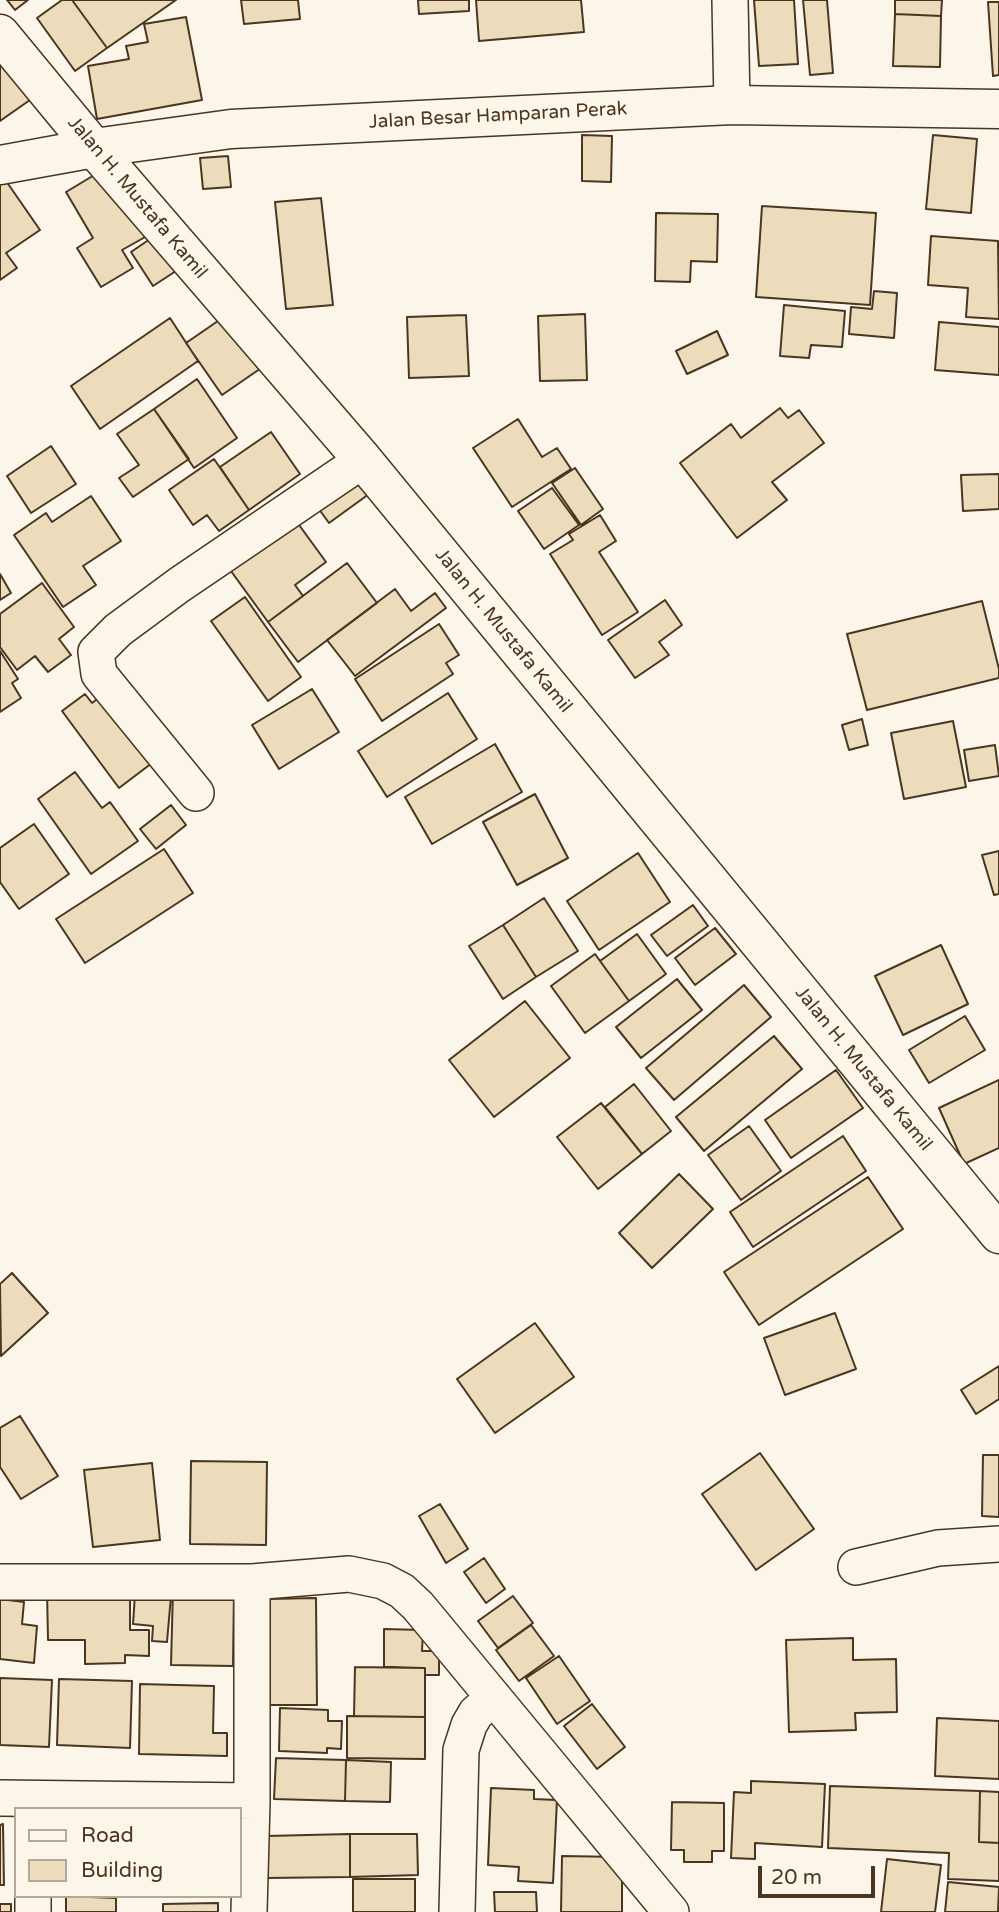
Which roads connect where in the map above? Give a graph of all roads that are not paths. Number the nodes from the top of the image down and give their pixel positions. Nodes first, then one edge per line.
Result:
1 (730, 0) edge
2 (0, 34) edge
3 (732, 105) junction
4 (999, 109) edge
5 (94, 148) junction
6 (0, 165) edge
7 (363, 460) junction
8 (196, 793) dead end
9 (999, 1234) edge
10 (999, 1544) edge
11 (856, 1567) dead end
12 (0, 1582) edge
13 (252, 1582) junction
14 (494, 1698) junction
15 (0, 1797) edge
16 (252, 1801) junction
17 (34, 1804) edge
18 (249, 1912) edge
19 (457, 1912) edge
20 (671, 1912) edge

1 - 3 street
2 - 5 street, Jalan H. Mustafa Kamil
3 - 4 street, Jalan Besar Hamparan Perak
3 - 5 street, Jalan Besar Hamparan Perak
5 - 6 street, Jalan Besar Hamparan Perak
5 - 7 street, Jalan H. Mustafa Kamil
7 - 8 street
7 - 9 street, Jalan H. Mustafa Kamil
10 - 11 street
12 - 13 street
13 - 14 street
13 - 16 street
14 - 19 street
14 - 20 street
15 - 17 street
16 - 17 street
16 - 18 street

